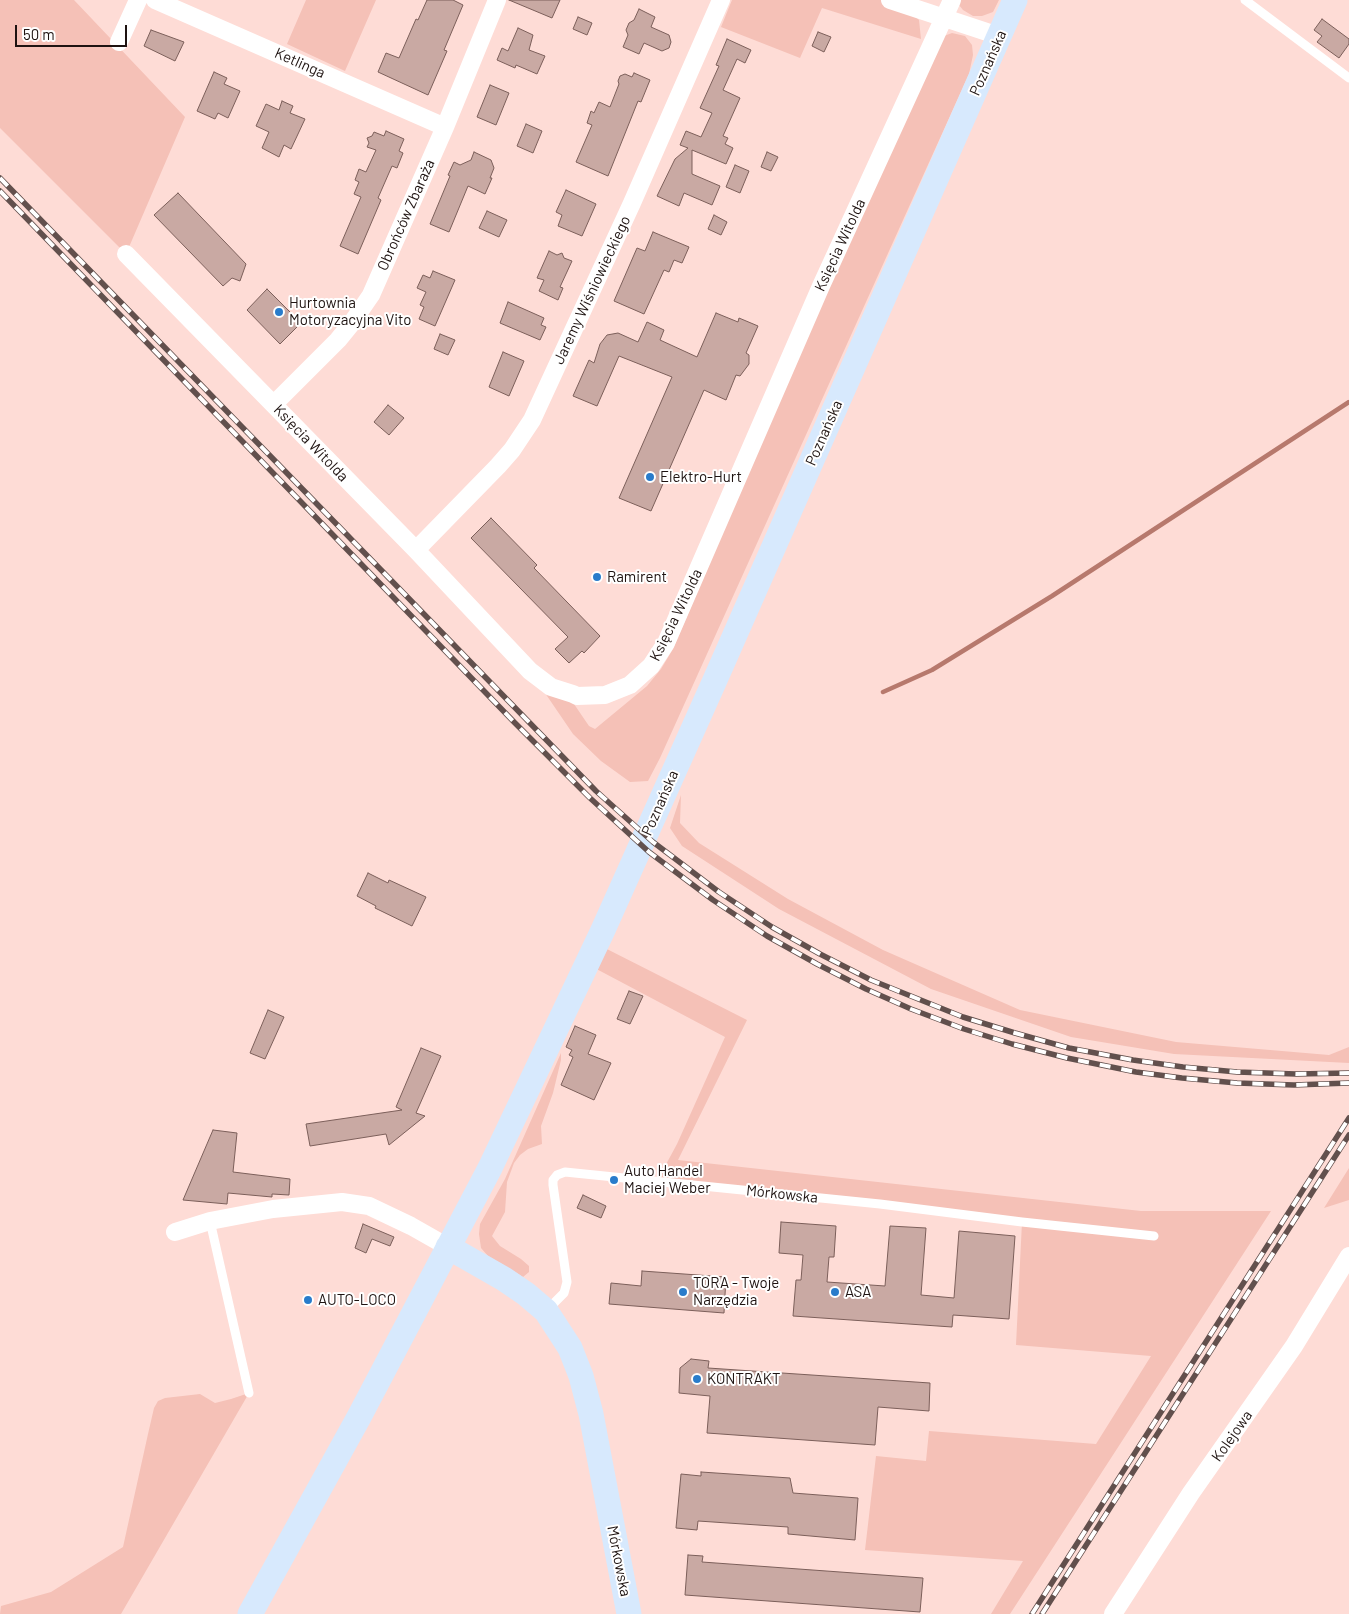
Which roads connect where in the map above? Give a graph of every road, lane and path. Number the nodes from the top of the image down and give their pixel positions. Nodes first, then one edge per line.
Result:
1 (138, 0) edge
2 (155, 0) edge
3 (497, 0) edge
4 (721, 0) edge
5 (890, 0) edge
6 (952, 0) edge
7 (1015, 0) edge
8 (1245, 0) edge
9 (944, 18) junction
10 (1000, 36) junction
11 (119, 42) dead end
12 (1349, 78) edge
13 (445, 126) junction
14 (126, 254) dead end
15 (274, 404) junction
16 (416, 550) junction
17 (210, 1221) junction
18 (175, 1232) dead end
19 (1154, 1236) dead end
20 (448, 1247) junction
21 (1349, 1256) edge
22 (546, 1311) junction
23 (249, 1392) dead end
24 (250, 1614) edge
25 (628, 1614) edge
26 (1113, 1614) edge

1 - 11 street
2 - 13 street, Ketlinga
3 - 13 street, Obrońców Zbaraża
4 - 16 street, Jaremy Wiśniowieckiego
5 - 9 street
6 - 9 street, Księcia Witolda
7 - 10 main road, Poznańska
8 - 12 lane
9 - 10 street
9 - 16 street, Księcia Witolda
10 - 20 main road, Poznańska
13 - 15 street, Obrońców Zbaraża
14 - 15 street, Księcia Witolda
15 - 16 street, Księcia Witolda
17 - 18 street
17 - 20 street
17 - 23 lane
19 - 22 lane, Mórkowska
20 - 22 main road, Mórkowska
20 - 24 main road, Poznańska
21 - 26 street, Kolejowa
22 - 25 main road, Mórkowska

